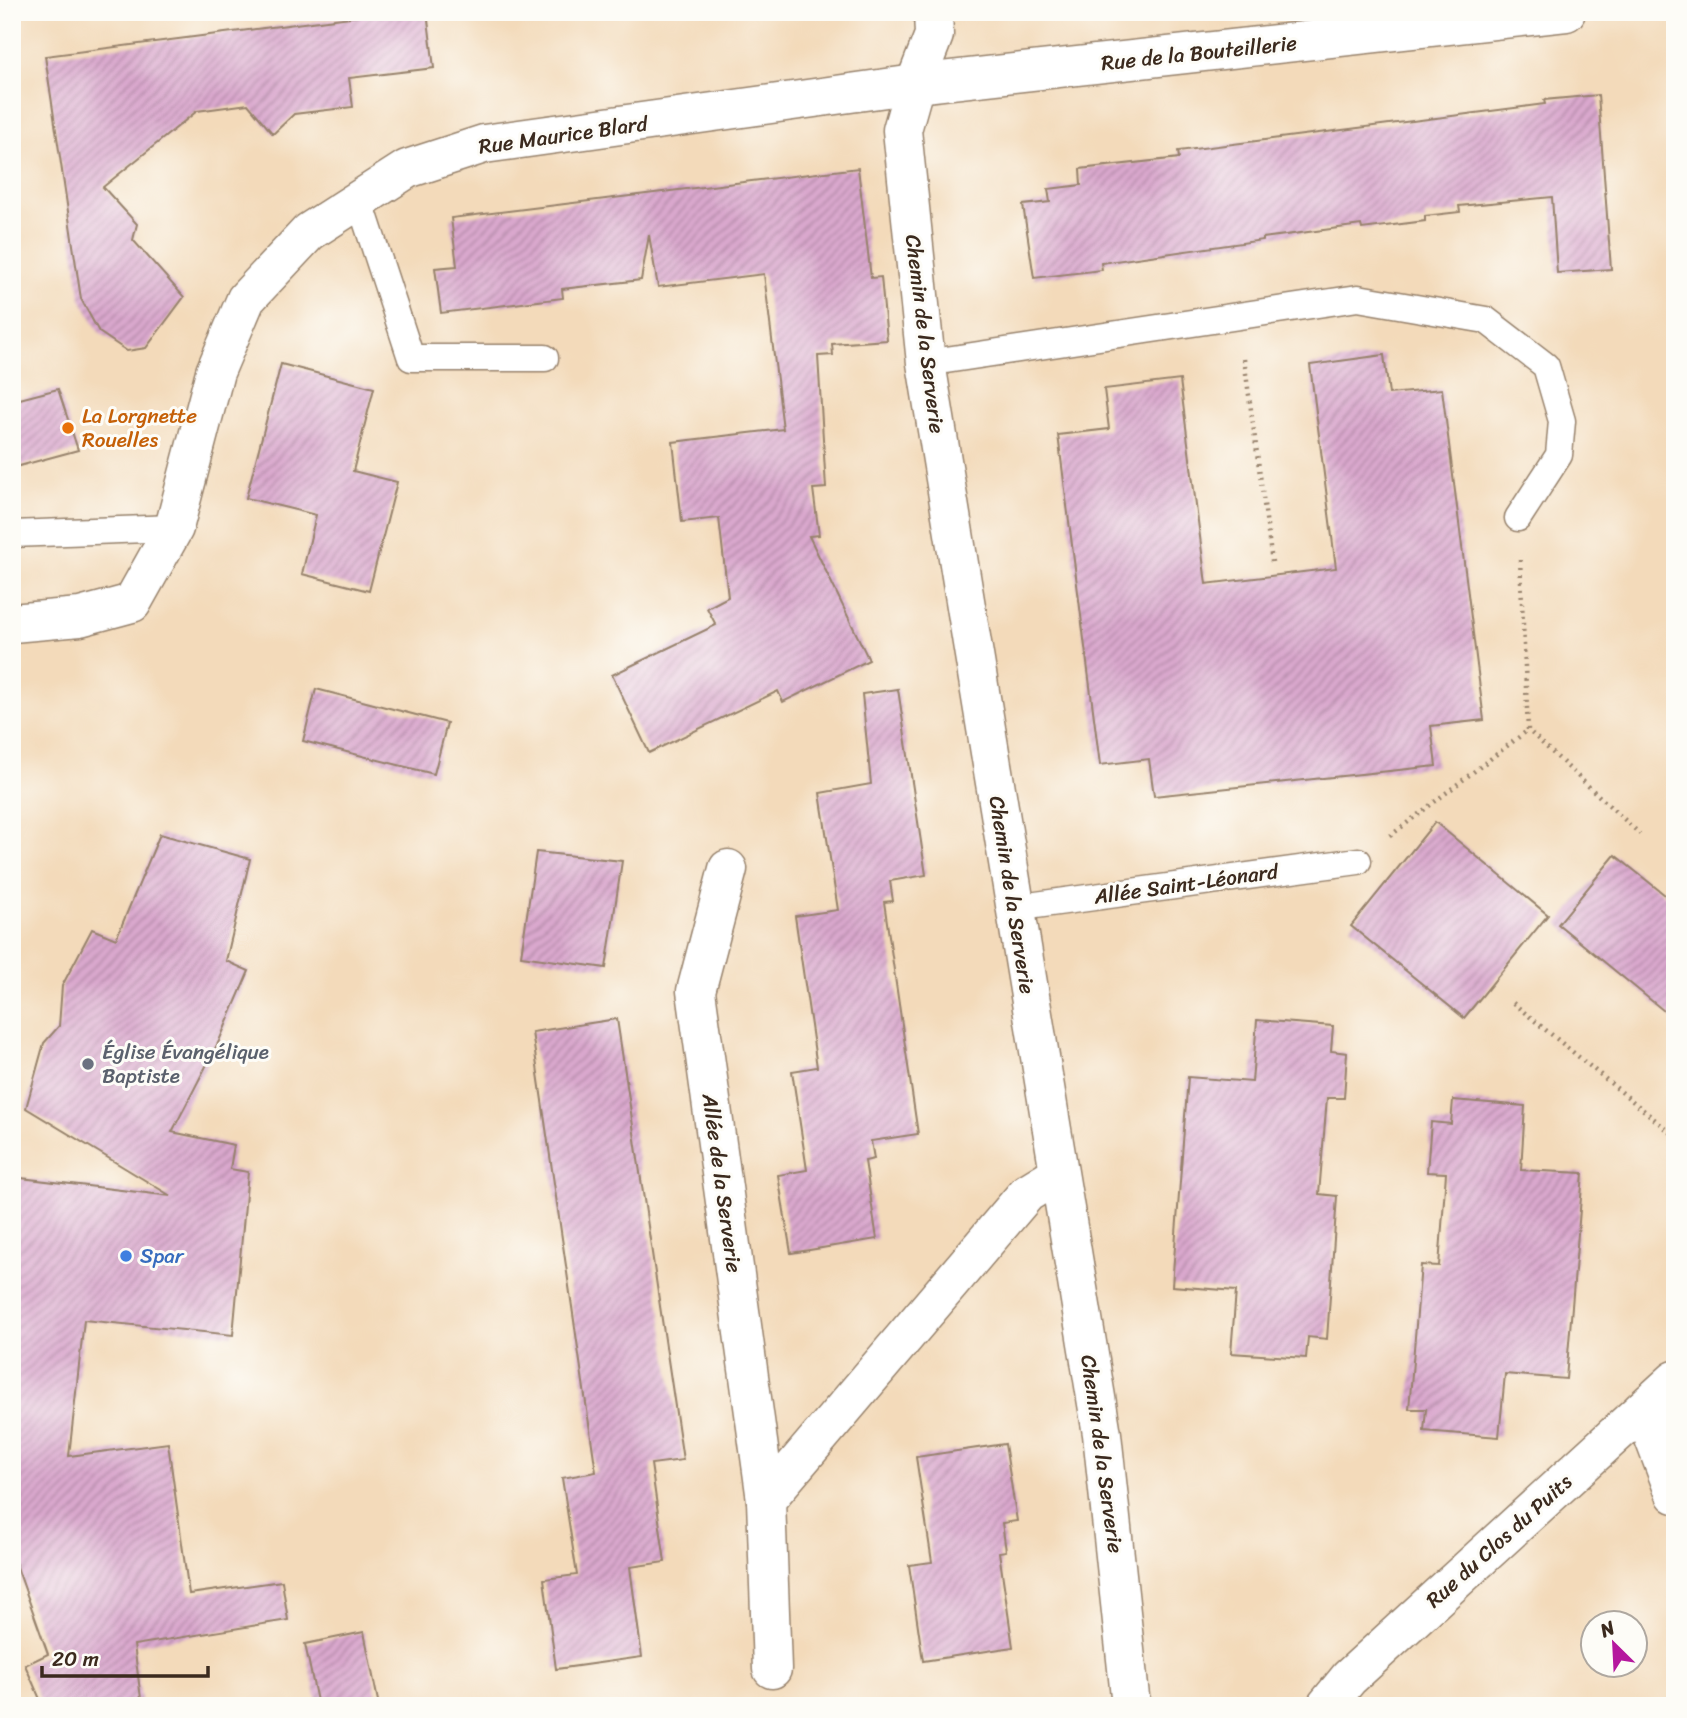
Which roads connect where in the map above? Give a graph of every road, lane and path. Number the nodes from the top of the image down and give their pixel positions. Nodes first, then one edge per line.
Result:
1 (933, 12) edge
2 (1566, 12) edge
3 (915, 85) junction
4 (359, 199) junction
5 (1238, 317) junction
6 (545, 358) dead end
7 (926, 363) junction
8 (1518, 517) joint
9 (174, 528) junction
10 (12, 534) edge
11 (1272, 562) dead end
12 (12, 623) edge
13 (1528, 730) junction
14 (1640, 834) dead end
15 (1358, 861) joint
16 (728, 869) dead end
17 (1014, 908) junction
18 (1513, 1003) dead end
19 (1675, 1136) edge
20 (1058, 1174) junction
21 (1675, 1380) edge
22 (1643, 1409) junction
23 (1675, 1494) edge
24 (766, 1500) junction
25 (772, 1669) dead end
26 (1131, 1706) edge
27 (1326, 1706) edge

1 - 3 street, Chemin de la Serverie
2 - 3 street, Rue de la Bouteillerie
3 - 4 street, Rue Maurice Blard
3 - 7 street, Chemin de la Serverie
4 - 6 lane
4 - 9 street, Rue Maurice Blard
5 - 7 lane
5 - 8 lane
5 - 11 path
7 - 17 street, Chemin de la Serverie
8 - 13 path
9 - 10 lane
9 - 12 street, Rue Maurice Blard
13 - 14 path
13 - 15 path
15 - 17 lane, Allée Saint-Léonard
16 - 24 street, Allée de la Serverie
17 - 20 street, Chemin de la Serverie
18 - 19 path
20 - 24 street
20 - 26 street, Chemin de la Serverie
21 - 22 street, Rue du Clos du Puits
22 - 23 street
22 - 27 street, Rue du Clos du Puits
24 - 25 street, Allée de la Serverie

